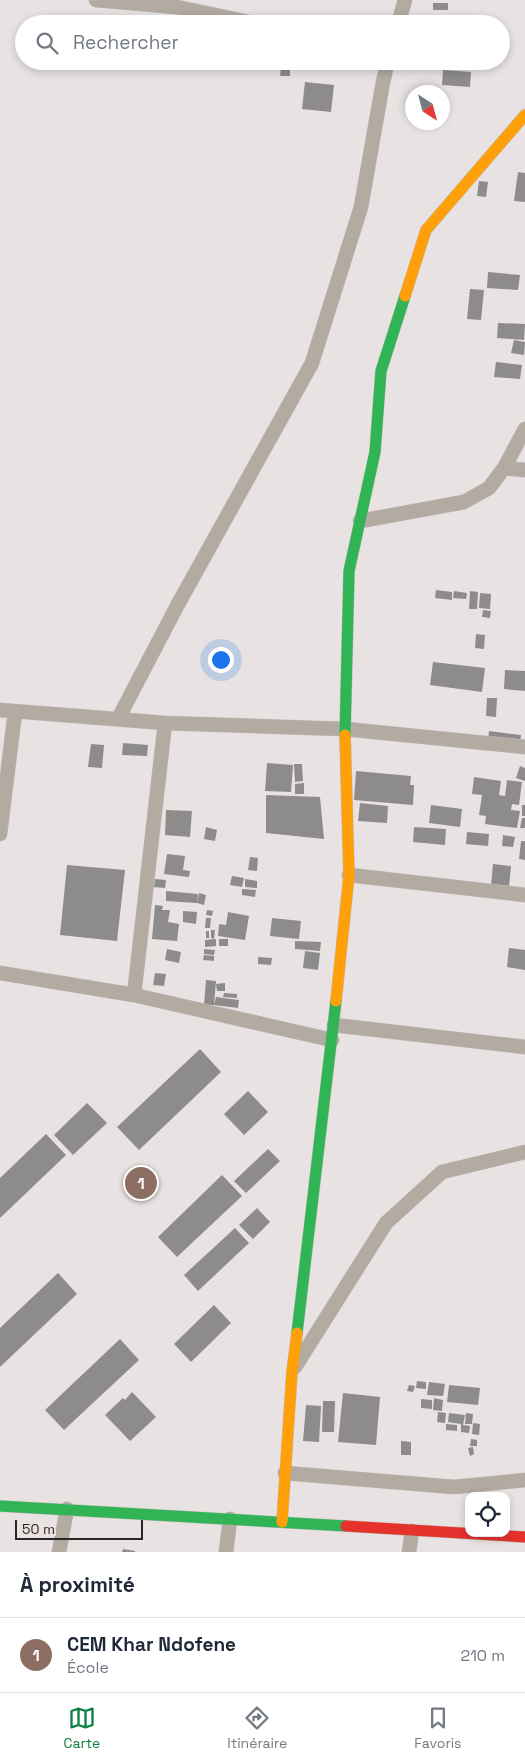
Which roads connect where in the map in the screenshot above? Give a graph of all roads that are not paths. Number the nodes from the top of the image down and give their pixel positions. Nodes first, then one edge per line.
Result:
1 (96, 0) edge
2 (405, 0) edge
3 (212, 15) edge
4 (401, 15) edge
5 (386, 70) edge
6 (525, 115) edge
7 (525, 429) edge
8 (504, 468) junction
9 (525, 470) edge
10 (360, 521) junction
11 (0, 710) edge
12 (15, 712) junction
13 (118, 719) junction
14 (165, 723) junction
15 (345, 729) junction
16 (525, 747) edge
17 (0, 834) edge
18 (349, 875) junction
19 (525, 895) edge
20 (0, 974) edge
21 (134, 995) junction
22 (334, 1025) junction
23 (332, 1040) junction
24 (525, 1047) edge
25 (525, 1152) edge
26 (292, 1372) junction
27 (285, 1473) junction
28 (525, 1480) edge
29 (0, 1506) edge
30 (67, 1510) junction
31 (230, 1519) junction
32 (282, 1522) junction
33 (412, 1531) junction
34 (525, 1537) edge
35 (59, 1552) edge
36 (226, 1552) edge
37 (409, 1552) edge

1 - 3 street
2 - 4 street
5 - 13 street
6 - 10 street
7 - 8 street
8 - 9 street
8 - 10 street
10 - 15 street
11 - 12 street
12 - 13 street
12 - 17 street
13 - 14 street
14 - 15 street
14 - 21 street
15 - 16 street
15 - 18 street
18 - 19 street
18 - 22 street
20 - 21 street
21 - 23 street
22 - 23 street
22 - 24 street
23 - 26 street
25 - 26 street
26 - 27 street
27 - 28 street
27 - 32 street
29 - 30 street
30 - 31 street
30 - 35 street
31 - 32 street
31 - 36 street
32 - 33 street
33 - 34 street
33 - 37 street

